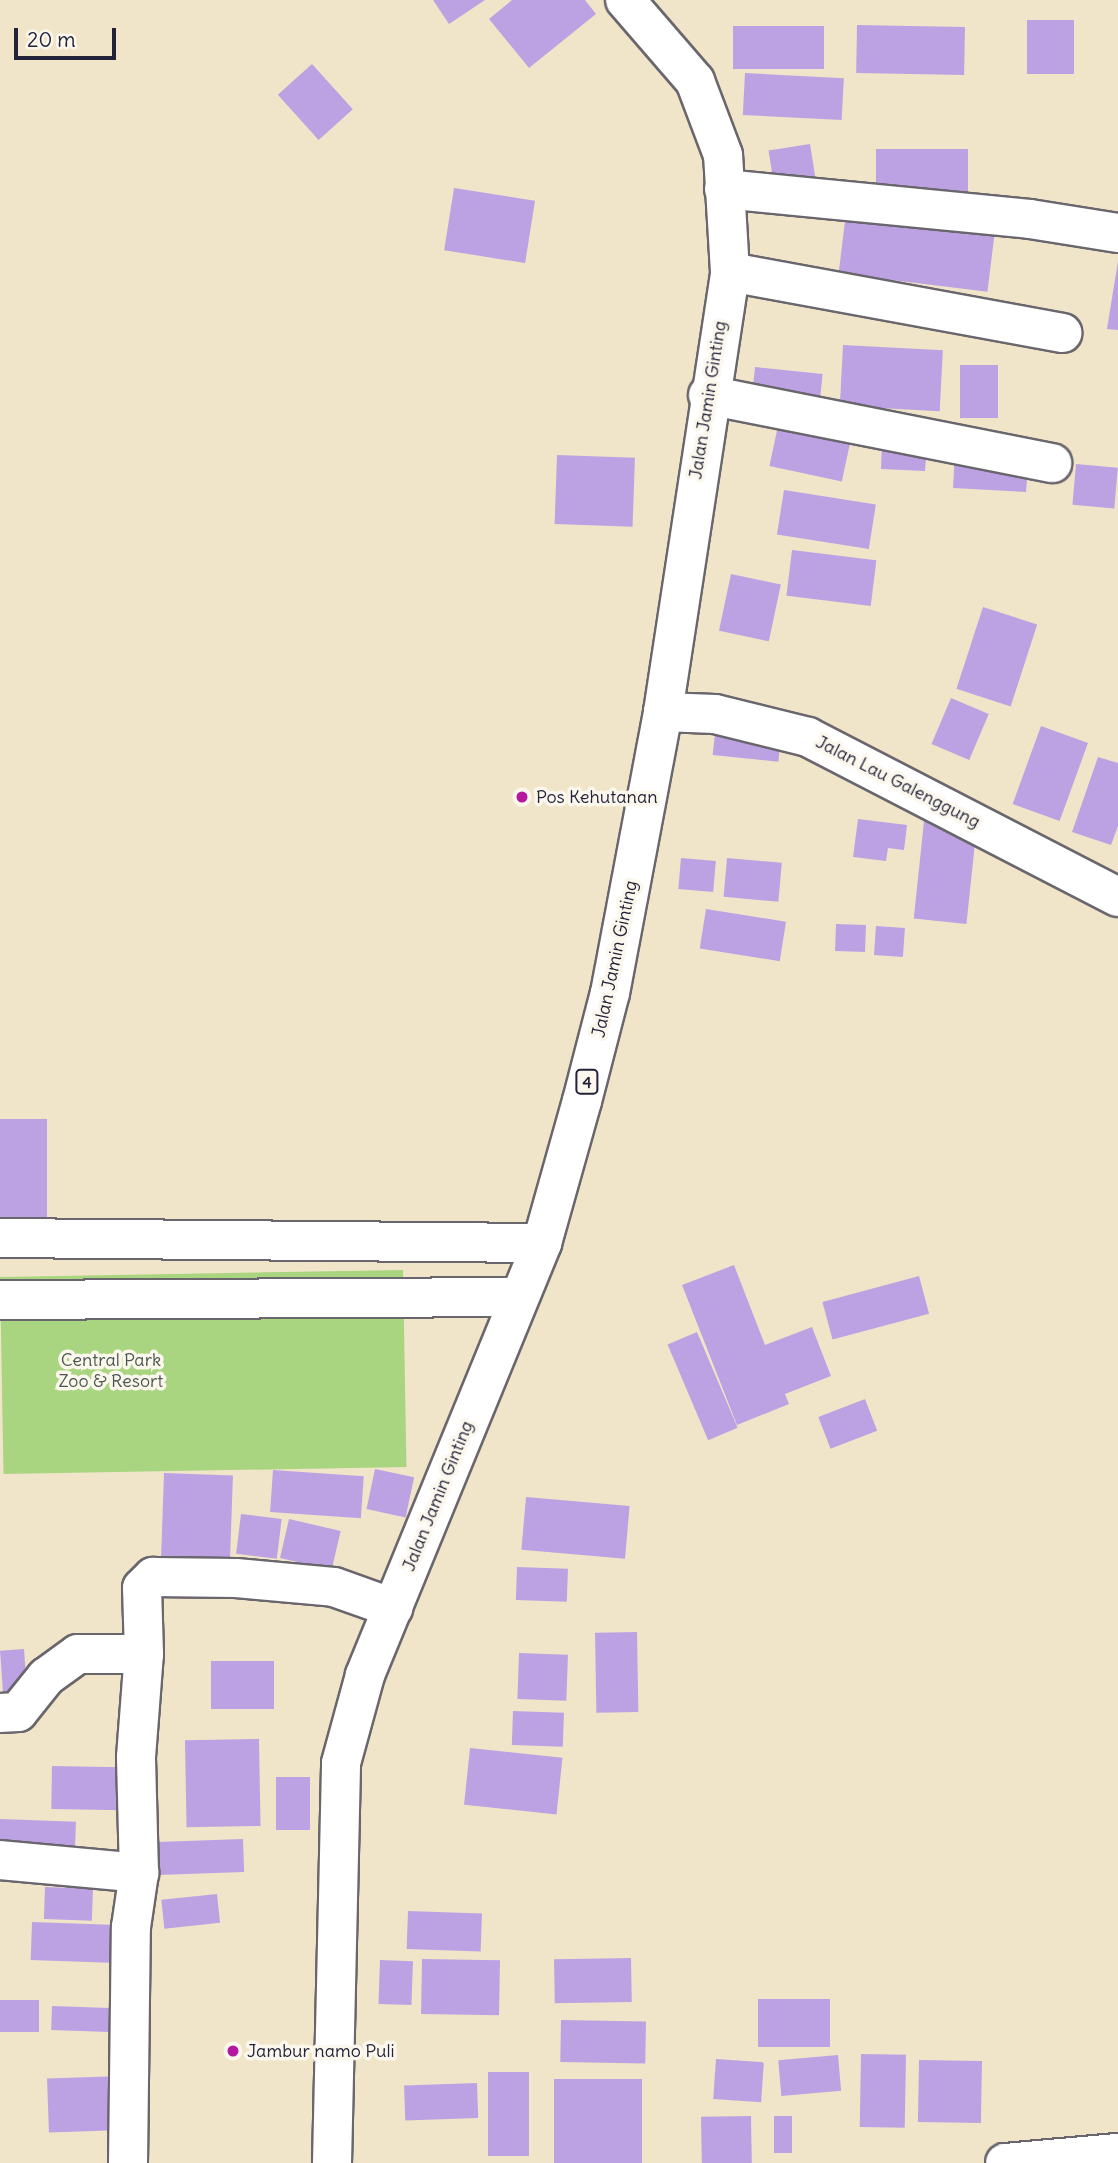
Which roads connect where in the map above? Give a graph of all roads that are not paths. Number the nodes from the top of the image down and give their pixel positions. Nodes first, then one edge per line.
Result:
1 (625, 0) edge
2 (724, 189) junction
3 (1118, 233) edge
4 (730, 272) junction
5 (1062, 334) dead end
6 (708, 395) junction
7 (1052, 463) dead end
8 (663, 712) junction
9 (1118, 897) edge
10 (0, 1238) edge
11 (542, 1243) junction
12 (519, 1297) junction
13 (0, 1300) edge
14 (393, 1608) junction
15 (144, 1654) junction
16 (0, 1713) edge
17 (0, 1860) edge
18 (139, 1873) junction
19 (1118, 2153) edge
20 (128, 2163) edge
21 (332, 2163) edge
22 (1005, 2163) edge

1 - 2 main road, Jalan Jamin Ginting / 4
2 - 3 main road
2 - 4 main road, Jalan Jamin Ginting / 4
4 - 5 main road
4 - 6 main road, Jalan Jamin Ginting / 4
6 - 7 main road
6 - 8 main road, Jalan Jamin Ginting / 4
8 - 9 main road, Jalan Lau Galenggung
8 - 11 main road, Jalan Jamin Ginting / 4
10 - 11 main road
11 - 12 main road, Jalan Jamin Ginting / 4
12 - 13 main road
12 - 14 main road, Jalan Jamin Ginting / 4
14 - 15 main road
14 - 21 main road, Jalan Jamin Ginting / 4
15 - 16 main road
15 - 18 main road
17 - 18 main road
18 - 20 main road
19 - 22 main road

